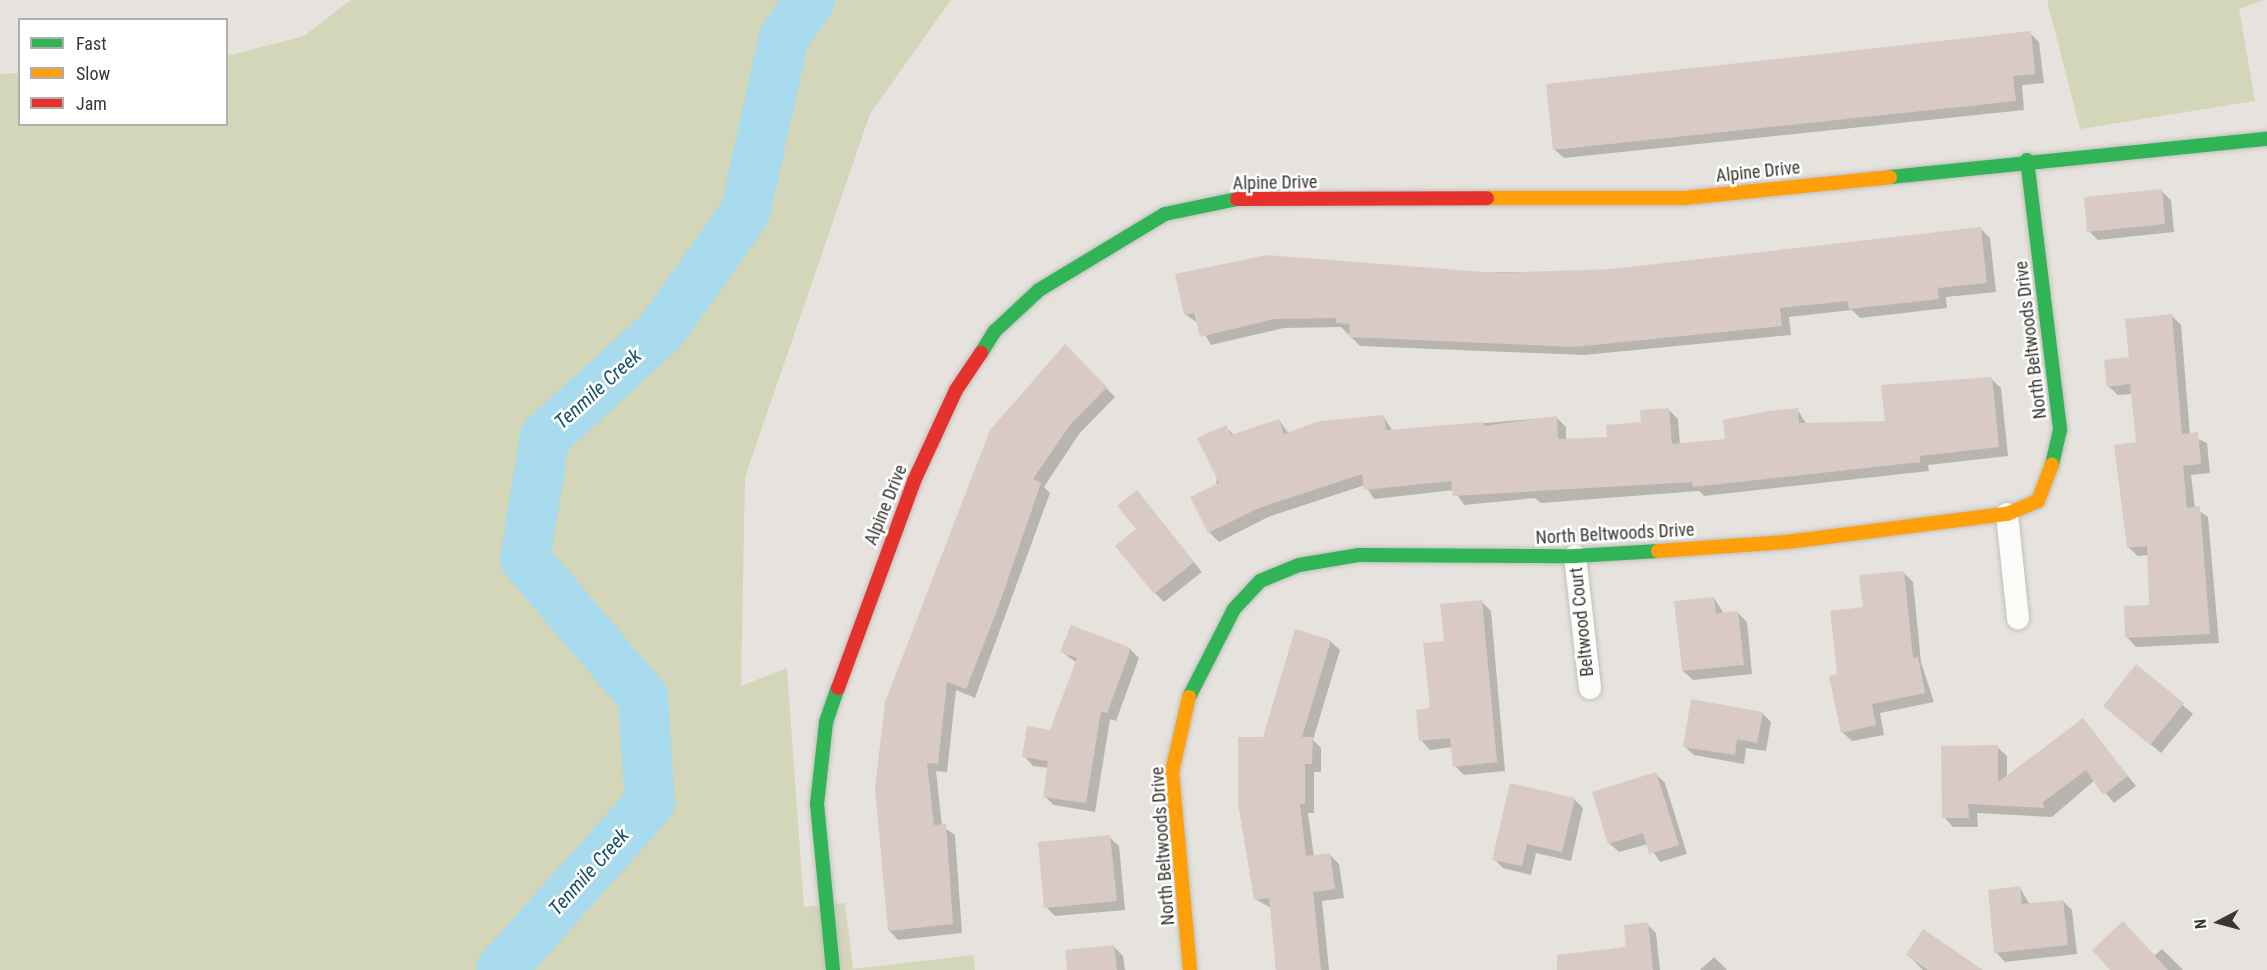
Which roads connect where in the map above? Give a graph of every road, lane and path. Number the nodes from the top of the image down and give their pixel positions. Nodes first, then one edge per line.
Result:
1 (2267, 139) edge
2 (2027, 160) junction
3 (2007, 514) junction
4 (1575, 556) junction
5 (2018, 618) dead end
6 (1590, 688) dead end
7 (833, 970) edge
8 (1190, 970) edge

1 - 2 street, Alpine Drive
2 - 3 street, North Beltwoods Drive
2 - 7 street, Alpine Drive
3 - 4 street, North Beltwoods Drive
3 - 5 street
4 - 6 street, Beltwood Court
4 - 8 street, North Beltwoods Drive

